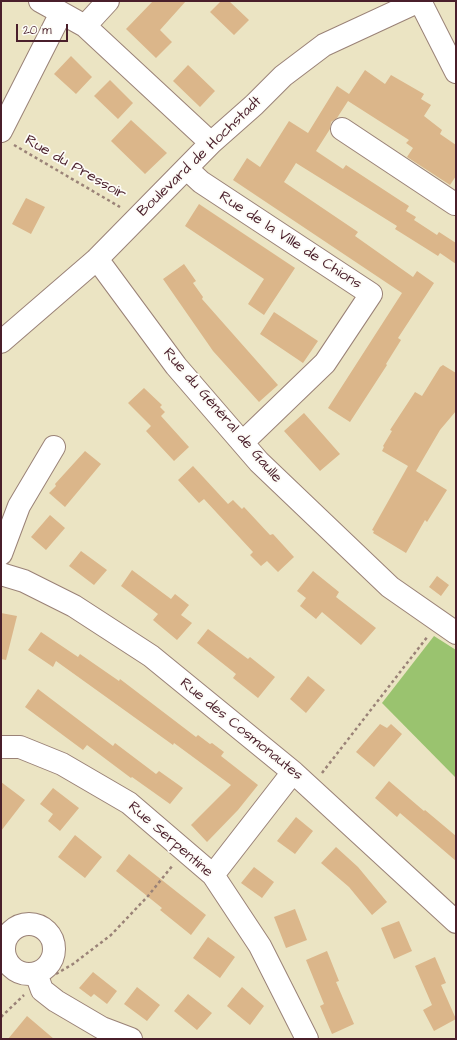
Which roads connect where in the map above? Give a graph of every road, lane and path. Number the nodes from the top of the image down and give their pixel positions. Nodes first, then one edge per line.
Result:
1 (40, 1) edge
2 (108, 1) edge
3 (419, 1) edge
4 (61, 13) junction
5 (85, 26) junction
6 (456, 72) edge
7 (342, 129) dead end
8 (4, 137) edge
9 (211, 143) junction
10 (187, 169) junction
11 (456, 203) edge
12 (139, 218) junction
13 (97, 259) junction
14 (1, 342) edge
15 (243, 442) junction
16 (54, 447) dead end
17 (1, 554) edge
18 (1, 574) edge
19 (448, 627) edge
20 (1, 747) edge
21 (293, 772) junction
22 (311, 787) junction
23 (186, 852) junction
24 (213, 875) junction
25 (456, 922) edge
26 (3, 953) edge
27 (37, 978) junction
28 (1, 1017) edge
29 (301, 1038) edge
30 (131, 1039) edge

1 - 4 street
2 - 5 street
3 - 6 street
3 - 9 street, Boulevard de Hochstadt
4 - 5 street
4 - 8 street
5 - 9 street
7 - 11 street
8 - 12 path, Rue du Pressoir
9 - 10 street, Boulevard de Hochstadt
10 - 12 street, Boulevard de Hochstadt
10 - 15 street, Rue de la Ville de Chions
12 - 13 street, Boulevard de Hochstadt
13 - 14 street, Boulevard de Hochstadt
13 - 15 street, Rue du Général de Gaulle
15 - 19 street, Rue du Général de Gaulle
16 - 17 street
18 - 21 street, Rue des Cosmonautes
19 - 22 path
20 - 23 street, Rue Serpentine
21 - 22 street, Rue des Cosmonautes
21 - 24 street
22 - 25 street, Rue des Cosmonautes
23 - 24 street, Rue Serpentine
23 - 27 path
24 - 29 street, Rue Serpentine
26 - 27 street
26 - 27 street
27 - 28 path
27 - 30 street

